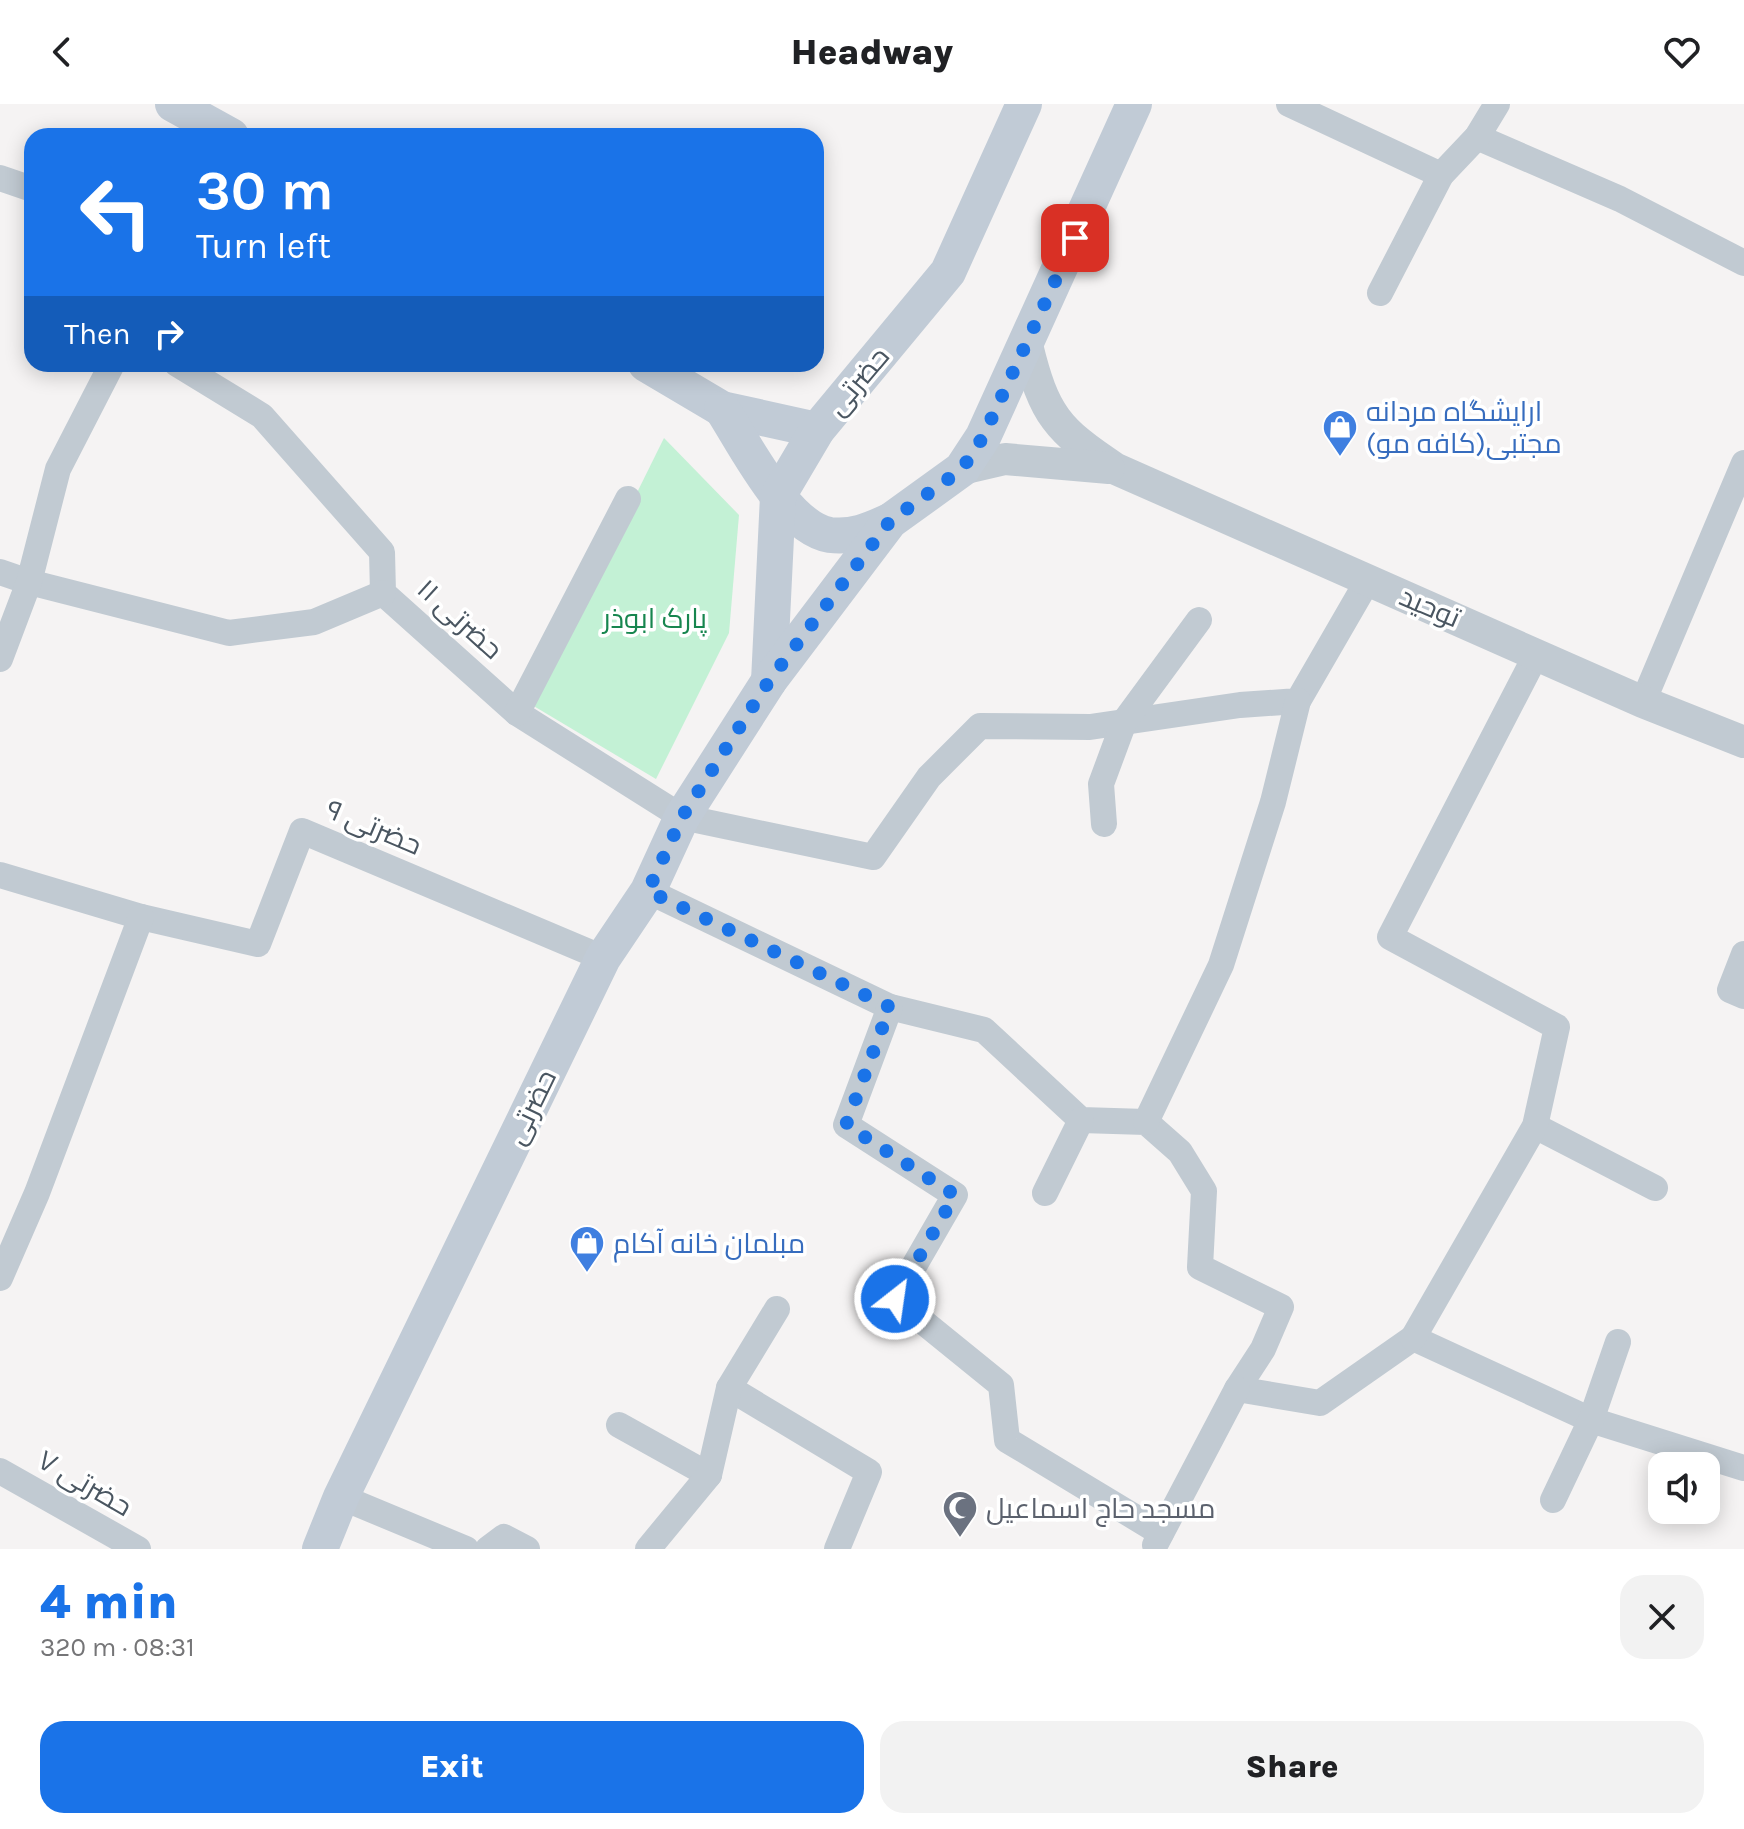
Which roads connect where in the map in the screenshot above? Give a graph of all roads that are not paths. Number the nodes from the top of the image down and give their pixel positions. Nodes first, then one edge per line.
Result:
1 (1024, 104) edge
2 (1134, 104) edge
3 (1289, 104) edge
4 (1497, 104) edge
5 (186, 119) edge
6 (210, 128) edge
7 (1477, 137) junction
8 (1441, 175) junction
9 (0, 178) edge
10 (24, 186) edge
11 (1744, 263) edge
12 (1380, 293) dead end
13 (1027, 345) junction
14 (108, 372) edge
15 (190, 372) edge
16 (660, 372) edge
17 (722, 409) junction
18 (817, 430) junction
19 (1744, 463) edge
20 (962, 469) junction
21 (1116, 469) junction
22 (778, 496) junction
23 (628, 499) dead end
24 (890, 521) junction
25 (0, 572) edge
26 (1368, 580) junction
27 (29, 582) junction
28 (383, 593) junction
29 (1199, 620) dead end
30 (1537, 653) junction
31 (0, 659) edge
32 (769, 681) junction
33 (1298, 701) junction
34 (1643, 702) junction
35 (517, 713) junction
36 (1124, 722) junction
37 (1744, 742) edge
38 (682, 817) junction
39 (1104, 824) dead end
40 (0, 875) edge
41 (648, 891) junction
42 (141, 917) junction
43 (1744, 954) edge
44 (603, 958) junction
45 (1744, 996) edge
46 (890, 1007) junction
47 (1081, 1120) junction
48 (1146, 1122) junction
49 (1535, 1126) junction
50 (1655, 1188) dead end
51 (1045, 1193) dead end
52 (0, 1278) edge
53 (777, 1309) dead end
54 (1413, 1338) junction
55 (1618, 1342) dead end
56 (729, 1388) junction
57 (1237, 1389) junction
58 (1591, 1420) junction
59 (619, 1425) dead end
60 (1744, 1468) edge
61 (0, 1471) edge
62 (709, 1475) junction
63 (341, 1497) junction
64 (1553, 1500) dead end
65 (1157, 1541) edge
66 (138, 1549) edge
67 (320, 1549) edge
68 (466, 1549) edge
69 (488, 1549) edge
70 (527, 1549) edge
71 (648, 1549) edge
72 (837, 1549) edge

1 - 18 main road, حضرتی
2 - 13 main road, حضرتی
3 - 8 street
4 - 7 street
5 - 6 main road
7 - 8 street
7 - 11 street
8 - 12 street
9 - 10 street
13 - 20 main road, حضرتی
13 - 21 street, توحید
14 - 27 street
15 - 28 street, حضرتی ۱۱
16 - 17 main road
17 - 18 main road
17 - 22 main road
18 - 22 main road, حضرتی
19 - 34 street
20 - 21 street, توحید
20 - 24 main road, حضرتی
21 - 26 street, توحید
22 - 24 main road
22 - 32 main road, حضرتی
23 - 35 street
24 - 32 main road, حضرتی
25 - 27 street
26 - 30 street, توحید
26 - 33 street
27 - 28 street
27 - 31 street
28 - 35 street, حضرتی ۱۱
29 - 36 street
30 - 34 street, توحید
30 - 49 street
32 - 38 main road, حضرتی
33 - 36 street
33 - 48 street
34 - 37 street, توحید
35 - 38 street, حضرتی ۱۱
36 - 38 street
36 - 39 street
38 - 41 main road, حضرتی
40 - 42 street, حضرتی ۹
41 - 44 main road, حضرتی
41 - 46 street
42 - 44 street, حضرتی ۹
42 - 52 street
43 - 45 street
44 - 63 main road, حضرتی
46 - 47 street
46 - 65 street
47 - 48 street
47 - 51 street
48 - 57 street
49 - 50 street
49 - 54 street
53 - 56 street
54 - 57 street
54 - 58 street
55 - 58 street
56 - 62 street
56 - 72 street
57 - 65 street
58 - 60 street
58 - 64 street
59 - 62 street
61 - 66 street, حضرتی ۷
62 - 71 street
63 - 67 main road, حضرتی
63 - 68 street
69 - 70 street

